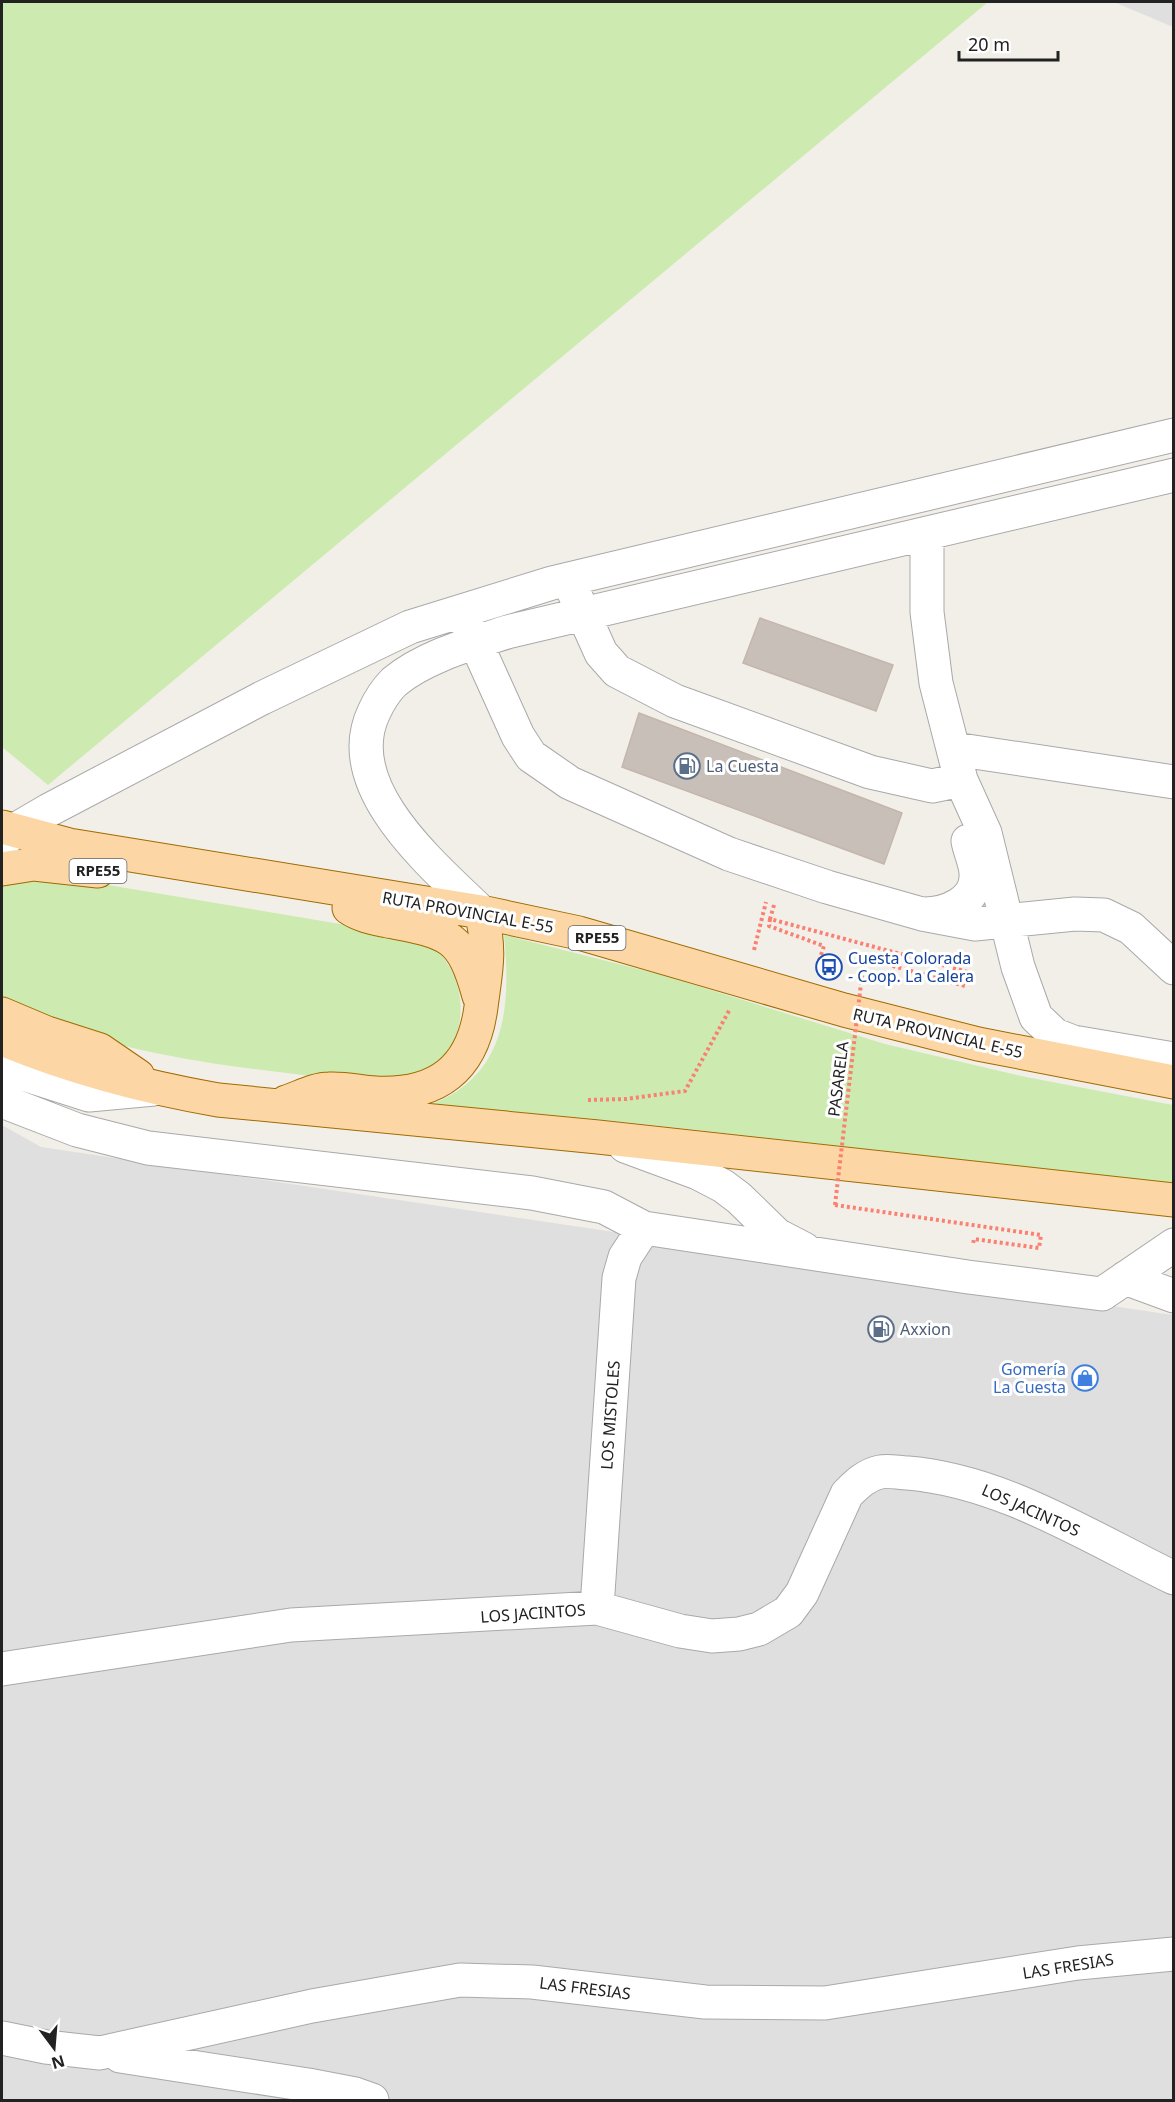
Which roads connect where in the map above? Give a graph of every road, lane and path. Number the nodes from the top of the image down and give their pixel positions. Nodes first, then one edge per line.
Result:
1 (1173, 435) edge
2 (1173, 475) edge
3 (927, 533) junction
4 (552, 583) junction
5 (472, 606) junction
6 (584, 613) junction
7 (476, 642) junction
8 (958, 765) junction
9 (1173, 782) edge
10 (5, 834) edge
11 (194, 867) junction
12 (2, 869) edge
13 (309, 884) junction
14 (481, 912) junction
15 (922, 914) junction
16 (770, 919) junction
17 (999, 927) junction
18 (819, 961) dead end
19 (1173, 968) edge
20 (747, 980) junction
21 (482, 1004) junction
22 (2, 1014) edge
23 (2, 1039) edge
24 (1173, 1059) edge
25 (2, 1067) edge
26 (1173, 1082) edge
27 (157, 1089) junction
28 (583, 1100) dead end
29 (2, 1101) edge
30 (273, 1107) junction
31 (598, 1137) junction
32 (1173, 1200) edge
33 (644, 1228) junction
34 (974, 1239) dead end
35 (1173, 1245) edge
36 (817, 1255) junction
37 (1125, 1278) junction
38 (1173, 1296) edge
39 (1173, 1578) edge
40 (597, 1608) junction
41 (2, 1669) edge
42 (1173, 1954) edge
43 (2, 2038) edge
44 (100, 2053) junction
45 (372, 2100) edge

1 - 4 street
2 - 3 street
3 - 6 street
3 - 8 street
4 - 5 street
4 - 6 street
5 - 7 street
5 - 10 street
6 - 7 street
6 - 8 street
7 - 14 street
7 - 15 street
8 - 9 street
8 - 15 street
8 - 17 street
10 - 11 main road, RUTA PROVINCIAL E-55 / RPE55
11 - 12 main road, RPE55
11 - 13 main road, RUTA PROVINCIAL E-55 / RPE55
13 - 14 main road, RUTA PROVINCIAL E-55 / RPE55
13 - 21 main road, RPE55
14 - 20 main road, RUTA PROVINCIAL E-55 / RPE55
14 - 21 main road, RPE55
15 - 17 street
16 - 18 path
16 - 20 path
16 - 34 path, PASARELA, bridge
17 - 19 street
17 - 24 street
20 - 26 main road, RUTA PROVINCIAL E-55 / RPE55
20 - 28 path
21 - 30 main road, RPE55
22 - 27 main road, RPE55
23 - 27 main road, RPE55
25 - 27 street
27 - 30 main road, RPE55
29 - 33 street
30 - 31 main road, RPE55
31 - 32 main road, RPE55
31 - 36 street
33 - 36 street
33 - 40 street, LOS MISTOLES
35 - 37 street
36 - 37 street
37 - 38 street
39 - 40 street, LOS JACINTOS
40 - 41 street, LOS JACINTOS
42 - 44 street, LAS FRESIAS
43 - 44 street, LAS FRESIAS
44 - 45 street

